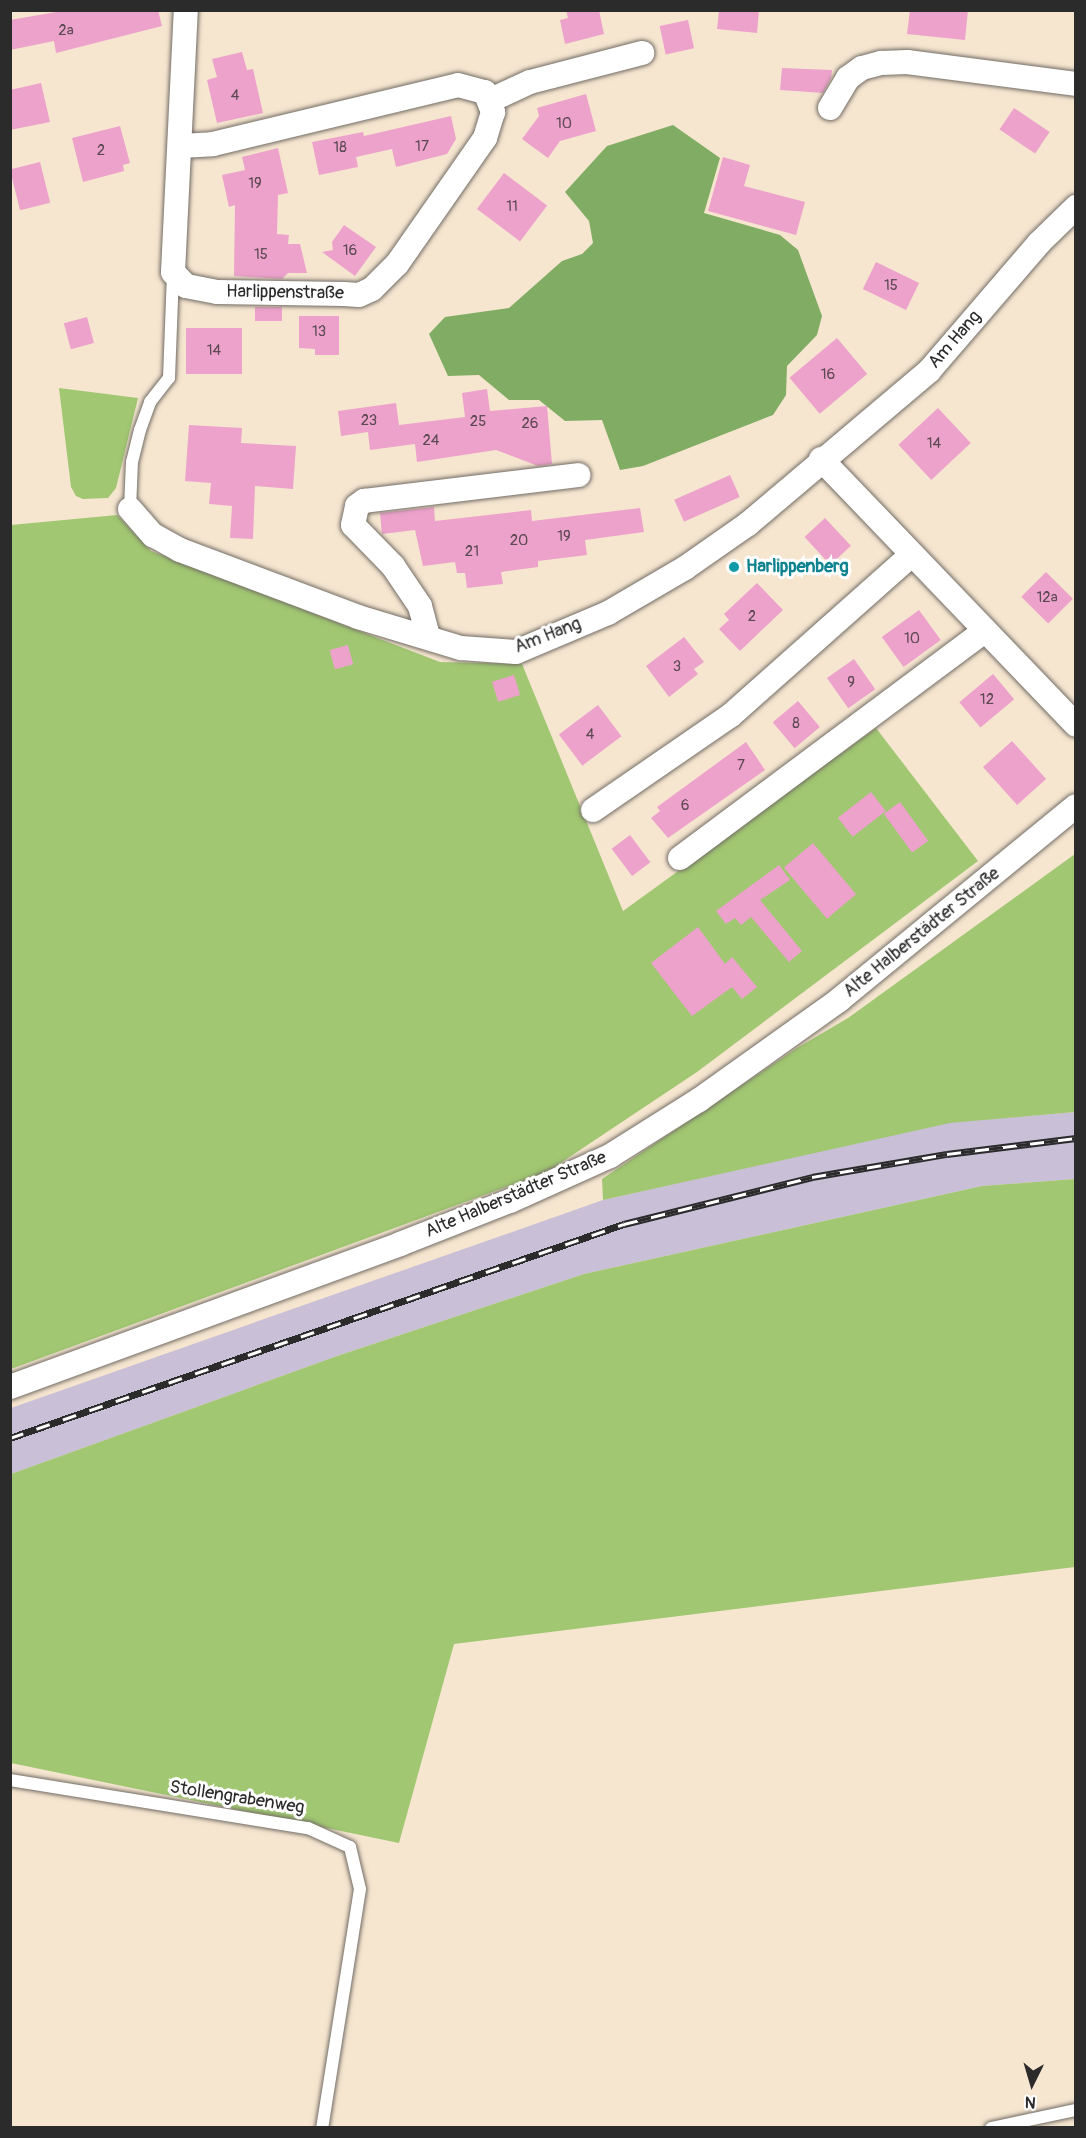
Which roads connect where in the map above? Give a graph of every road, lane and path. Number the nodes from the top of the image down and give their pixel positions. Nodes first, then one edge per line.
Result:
1 (186, 10) edge
2 (642, 54) dead end
3 (1076, 84) edge
4 (490, 100) junction
5 (830, 108) dead end
6 (180, 146) junction
7 (1076, 207) edge
8 (173, 272) junction
9 (821, 459) junction
10 (578, 475) dead end
11 (130, 509) joint
12 (910, 556) junction
13 (985, 631) junction
14 (428, 636) junction
15 (1076, 725) edge
16 (1076, 806) edge
17 (593, 810) dead end
18 (680, 858) dead end
19 (10, 1387) edge
20 (10, 1780) edge
21 (1076, 2110) edge
22 (322, 2127) edge
23 (991, 2127) edge

1 - 6 street
2 - 4 street
3 - 5 street
4 - 6 street
4 - 8 street, Harlippenstraße
6 - 8 street
7 - 9 street, Am Hang
8 - 11 lane
9 - 12 street
9 - 14 street, Am Hang
10 - 14 street
11 - 14 street
12 - 13 street
12 - 17 street
13 - 15 street
13 - 18 street
16 - 19 street, Alte Halberstädter Straße
20 - 22 lane, Stollengrabenweg
21 - 23 lane

